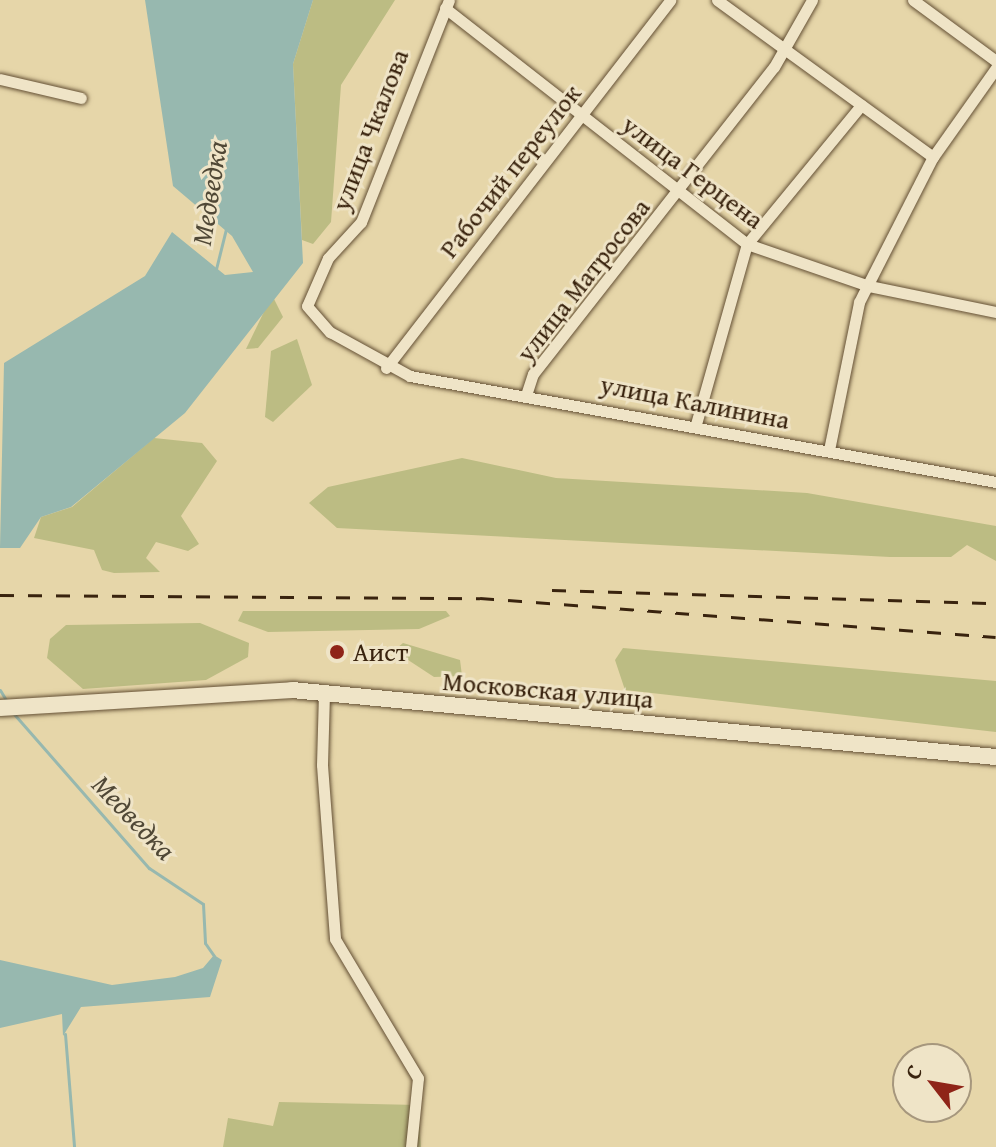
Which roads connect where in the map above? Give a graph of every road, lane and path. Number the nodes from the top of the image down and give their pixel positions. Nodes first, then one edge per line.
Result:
1 (670, 0) edge
2 (717, 0) edge
3 (812, 0) edge
4 (913, 0) edge
5 (447, 4) edge
6 (782, 47) junction
7 (996, 61) edge
8 (996, 68) edge
9 (0, 79) edge
10 (81, 98) dead end
11 (861, 105) junction
12 (580, 115) junction
13 (933, 157) junction
14 (680, 194) junction
15 (747, 244) junction
16 (869, 286) junction
17 (996, 312) edge
18 (386, 368) junction
19 (527, 392) junction
20 (696, 424) junction
21 (829, 450) junction
22 (996, 482) edge
23 (324, 693) junction
24 (0, 708) edge
25 (996, 757) edge
26 (411, 1147) edge

1 - 12 street, Рабочий переулок
2 - 6 street
3 - 6 street, улица Матросова
4 - 7 street
5 - 12 street, улица Герцена
5 - 18 street, улица Чкалова
6 - 11 street
6 - 14 street, улица Матросова
8 - 13 street
9 - 10 street
11 - 13 street
11 - 15 street
12 - 14 street, улица Герцена
12 - 18 street, Рабочий переулок
13 - 16 street
14 - 15 street, улица Герцена
14 - 19 street, улица Матросова
15 - 16 street, улица Герцена
15 - 20 street
16 - 17 street, улица Герцена
16 - 21 street
18 - 19 street, улица Калинина
19 - 20 street, улица Калинина
20 - 21 street, улица Калинина
21 - 22 street, улица Калинина
23 - 24 street, Московская улица
23 - 25 street, Московская улица
23 - 26 street

